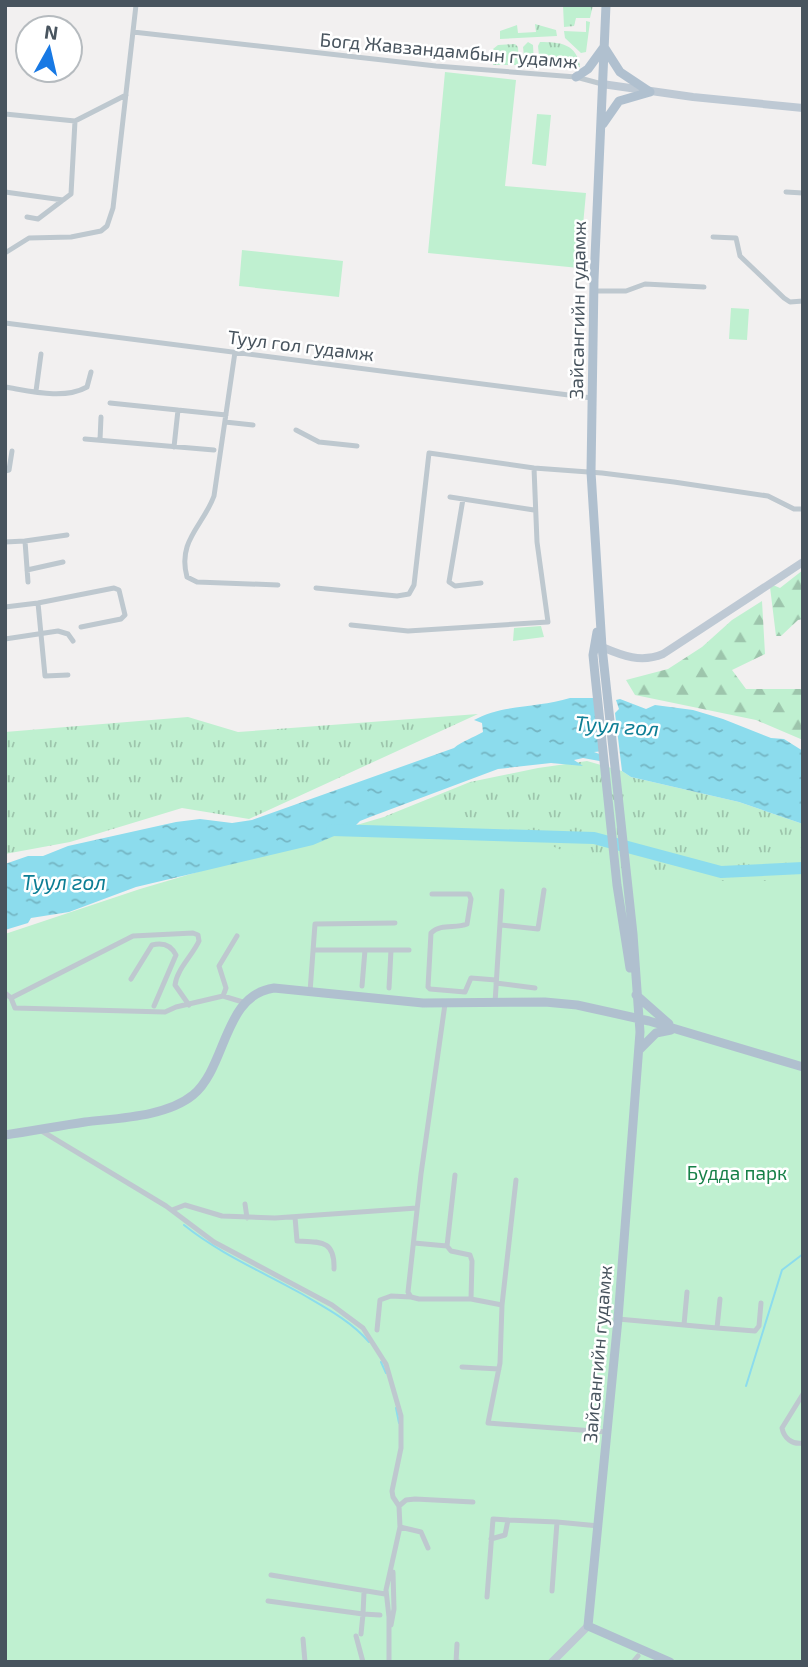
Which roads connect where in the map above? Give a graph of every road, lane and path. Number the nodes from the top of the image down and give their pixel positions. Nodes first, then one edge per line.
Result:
1 (136, 5) edge
2 (606, 5) edge
3 (133, 32) junction
4 (604, 47) junction
5 (576, 77) junction
6 (602, 84) junction
7 (650, 92) junction
8 (126, 95) junction
9 (803, 108) edge
10 (5, 114) edge
11 (75, 121) junction
12 (601, 128) junction
13 (5, 192) edge
14 (786, 192) dead end
15 (803, 193) edge
16 (63, 200) junction
17 (27, 217) dead end
18 (713, 237) dead end
19 (5, 253) edge
20 (704, 287) dead end
21 (594, 291) junction
22 (803, 301) edge
23 (5, 323) edge
24 (236, 352) junction
25 (41, 354) dead end
26 (91, 372) dead end
27 (5, 387) edge
28 (36, 391) junction
29 (592, 398) junction
30 (110, 403) dead end
31 (178, 410) junction
32 (101, 416) dead end
33 (226, 419) junction
34 (253, 425) dead end
35 (296, 430) dead end
36 (85, 439) dead end
37 (100, 440) junction
38 (357, 446) dead end
39 (174, 447) junction
40 (214, 450) dead end
41 (12, 451) dead end
42 (534, 468) junction
43 (5, 471) edge
44 (591, 472) junction
45 (450, 497) dead end
46 (463, 499) junction
47 (803, 509) edge
48 (534, 510) junction
49 (67, 536) dead end
50 (25, 541) junction
51 (5, 542) edge
52 (63, 562) dead end
53 (803, 562) edge
54 (27, 570) junction
55 (28, 582) dead end
56 (481, 583) dead end
57 (278, 585) dead end
58 (316, 588) dead end
59 (38, 603) junction
60 (5, 607) edge
61 (599, 616) junction
62 (351, 625) dead end
63 (81, 627) dead end
64 (41, 634) junction
65 (5, 639) edge
66 (73, 641) dead end
67 (602, 647) junction
68 (600, 674) junction
69 (68, 675) dead end
70 (544, 890) dead end
71 (502, 891) dead end
72 (432, 894) dead end
73 (395, 923) dead end
74 (501, 925) junction
75 (237, 936) dead end
76 (313, 950) junction
77 (365, 950) junction
78 (391, 950) junction
79 (408, 950) dead end
80 (131, 979) dead end
81 (496, 982) junction
82 (362, 986) dead end
83 (388, 988) dead end
84 (535, 988) dead end
85 (310, 992) junction
86 (5, 993) edge
87 (636, 995) junction
88 (223, 996) junction
89 (11, 998) junction
90 (246, 1003) junction
91 (445, 1004) junction
92 (495, 1004) junction
93 (189, 1005) junction
94 (154, 1006) dead end
95 (639, 1018) junction
96 (676, 1029) junction
97 (640, 1049) junction
98 (803, 1067) edge
99 (40, 1130) junction
100 (6, 1135) edge
101 (455, 1175) dead end
102 (516, 1180) dead end
103 (245, 1204) dead end
104 (418, 1208) junction
105 (172, 1210) junction
106 (295, 1217) junction
107 (247, 1218) junction
108 (414, 1243) junction
109 (447, 1246) junction
110 (334, 1269) dead end
111 (687, 1293) dead end
112 (411, 1297) junction
113 (471, 1299) junction
114 (720, 1299) dead end
115 (761, 1303) dead end
116 (502, 1305) junction
117 (618, 1319) junction
118 (684, 1325) junction
119 (717, 1328) junction
120 (377, 1330) dead end
121 (462, 1367) dead end
122 (499, 1369) junction
123 (803, 1394) edge
124 (608, 1432) junction
125 (803, 1443) edge
126 (473, 1502) dead end
127 (399, 1506) junction
128 (508, 1520) junction
129 (557, 1522) junction
130 (598, 1525) junction
131 (400, 1527) junction
132 (491, 1539) junction
133 (428, 1548) dead end
134 (393, 1567) junction
135 (271, 1575) dead end
136 (552, 1591) dead end
137 (363, 1592) junction
138 (386, 1594) junction
139 (487, 1597) dead end
140 (268, 1601) dead end
141 (363, 1614) junction
142 (380, 1615) dead end
143 (588, 1626) junction
144 (389, 1631) junction
145 (303, 1639) dead end
146 (457, 1644) dead end
147 (305, 1662) edge
148 (363, 1662) edge
149 (389, 1662) edge
150 (459, 1662) edge
151 (552, 1662) edge
152 (670, 1662) edge

1 - 3 street
2 - 4 main road, Зайсангийн гудамж
3 - 5 street, Богд Жавзандамбын гудамж
3 - 8 street
4 - 5 main road
4 - 6 main road, Зайсангийн гудамж
4 - 7 main road
5 - 6 street, Богд Жавзандамбын гудамж
6 - 7 street, Богд Жавзандамбын гудамж
6 - 12 main road, Зайсангийн гудамж
7 - 9 street, Богд Жавзандамбын гудамж
7 - 12 main road
8 - 11 street
8 - 19 street
10 - 11 street
11 - 16 street
12 - 21 main road, Зайсангийн гудамж
13 - 16 street
14 - 15 street
16 - 17 street
18 - 22 street
20 - 21 street
21 - 29 main road, Зайсангийн гудамж
23 - 24 street, Туул гол гудамж
24 - 29 street, Туул гол гудамж
24 - 33 street
25 - 28 street
26 - 28 street
27 - 28 street
29 - 44 main road, Зайсангийн гудамж
30 - 31 street
31 - 33 street
31 - 39 street
32 - 37 street
33 - 34 street
33 - 57 street
35 - 38 street
36 - 37 street
37 - 39 street
39 - 40 street
41 - 43 street
42 - 44 street
42 - 48 street
42 - 58 street
44 - 47 street
44 - 61 main road, Зайсангийн гудамж
45 - 46 street
46 - 48 street
46 - 56 street
48 - 62 street
49 - 50 street
50 - 51 street
50 - 54 street
52 - 54 street
53 - 67 street
54 - 55 street
59 - 60 street
59 - 63 street
59 - 64 street
61 - 67 main road, Зайсангийн гудамж
61 - 68 main road, Зайсангийн гудамж
64 - 65 street
64 - 66 street
64 - 69 street
67 - 68 main road, Зайсангийн гудамж
68 - 87 main road, Зайсангийн гудамж
70 - 74 street
71 - 74 street
72 - 81 street
73 - 76 street
74 - 81 street
75 - 88 street
76 - 77 street
76 - 85 street
77 - 78 street
77 - 82 street
78 - 79 street
78 - 83 street
80 - 94 street
81 - 84 street
81 - 92 street
85 - 90 main road
85 - 91 main road
86 - 89 street
87 - 95 main road, Зайсангийн гудамж
87 - 96 main road
88 - 90 street
88 - 93 street
89 - 93 street
89 - 93 street
90 - 99 main road
91 - 92 main road
91 - 104 street
92 - 95 main road
95 - 96 main road
95 - 97 main road, Зайсангийн гудамж
96 - 97 main road
96 - 98 main road
97 - 117 main road, Зайсангийн гудамж
99 - 100 main road
99 - 105 street
101 - 109 street
102 - 116 street
103 - 107 street
104 - 106 street
104 - 108 street
105 - 107 street
105 - 127 street
106 - 107 street
106 - 110 street
108 - 109 street
108 - 112 street
109 - 113 street
111 - 118 street
112 - 113 street
112 - 120 street
113 - 116 street
114 - 119 street
115 - 119 street
116 - 122 street
117 - 118 street
117 - 124 main road, Зайсангийн гудамж
118 - 119 street
121 - 122 street
122 - 124 street
123 - 125 street
124 - 130 main road, Зайсангийн гудамж
126 - 127 street
127 - 131 street
128 - 129 street
128 - 132 street
128 - 132 street
129 - 130 street
129 - 136 street
130 - 143 main road, Зайсангийн гудамж
131 - 133 street
131 - 134 street
132 - 139 street
134 - 138 street
134 - 144 street
135 - 137 street
137 - 138 street
137 - 141 street
138 - 144 street
140 - 141 street
141 - 142 street
141 - 148 street
143 - 151 street
143 - 152 main road
144 - 149 street
145 - 147 street
146 - 150 street

